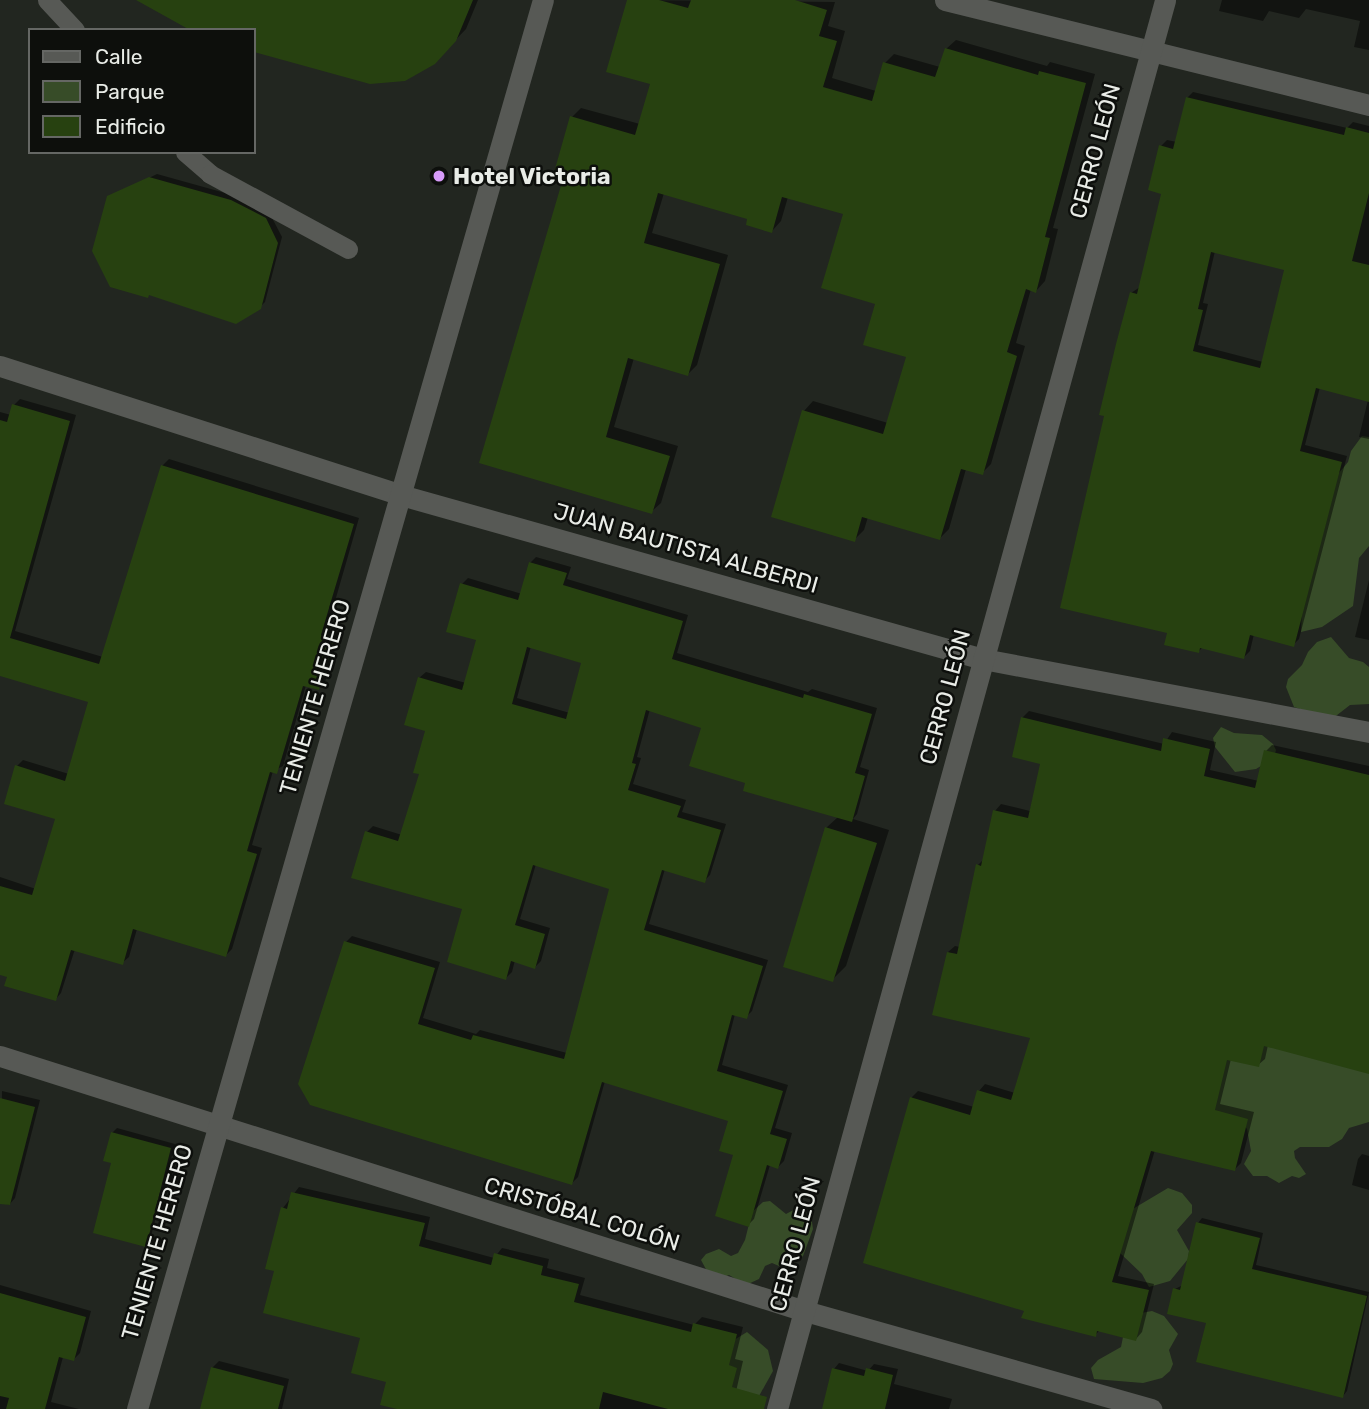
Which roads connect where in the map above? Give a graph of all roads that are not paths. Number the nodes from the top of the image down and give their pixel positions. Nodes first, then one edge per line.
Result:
1 (47, 0) edge
2 (543, 0) edge
3 (945, 0) edge
4 (1165, 0) edge
5 (73, 28) edge
6 (1149, 52) junction
7 (1369, 105) edge
8 (187, 154) edge
9 (348, 249) dead end
10 (0, 366) edge
11 (401, 495) junction
12 (983, 659) junction
13 (1369, 732) edge
14 (0, 1056) edge
15 (218, 1127) junction
16 (804, 1311) junction
17 (137, 1409) edge
18 (777, 1409) edge
19 (1151, 1409) edge

1 - 5 lane
2 - 11 street, TENIENTE HERERO
3 - 6 street
4 - 6 street, CERRO LEÓN
6 - 7 street
6 - 12 street, CERRO LEÓN
8 - 9 lane
10 - 11 street, JUAN BAUTISTA ALBERDI
11 - 12 street, JUAN BAUTISTA ALBERDI
11 - 15 street, TENIENTE HERERO
12 - 13 street, JUAN BAUTISTA ALBERDI
12 - 16 street, CERRO LEÓN
14 - 15 street, CRISTÓBAL COLÓN
15 - 16 street, CRISTÓBAL COLÓN
15 - 17 street, TENIENTE HERERO
16 - 18 street, CERRO LEÓN
16 - 19 street, CRISTÓBAL COLÓN

